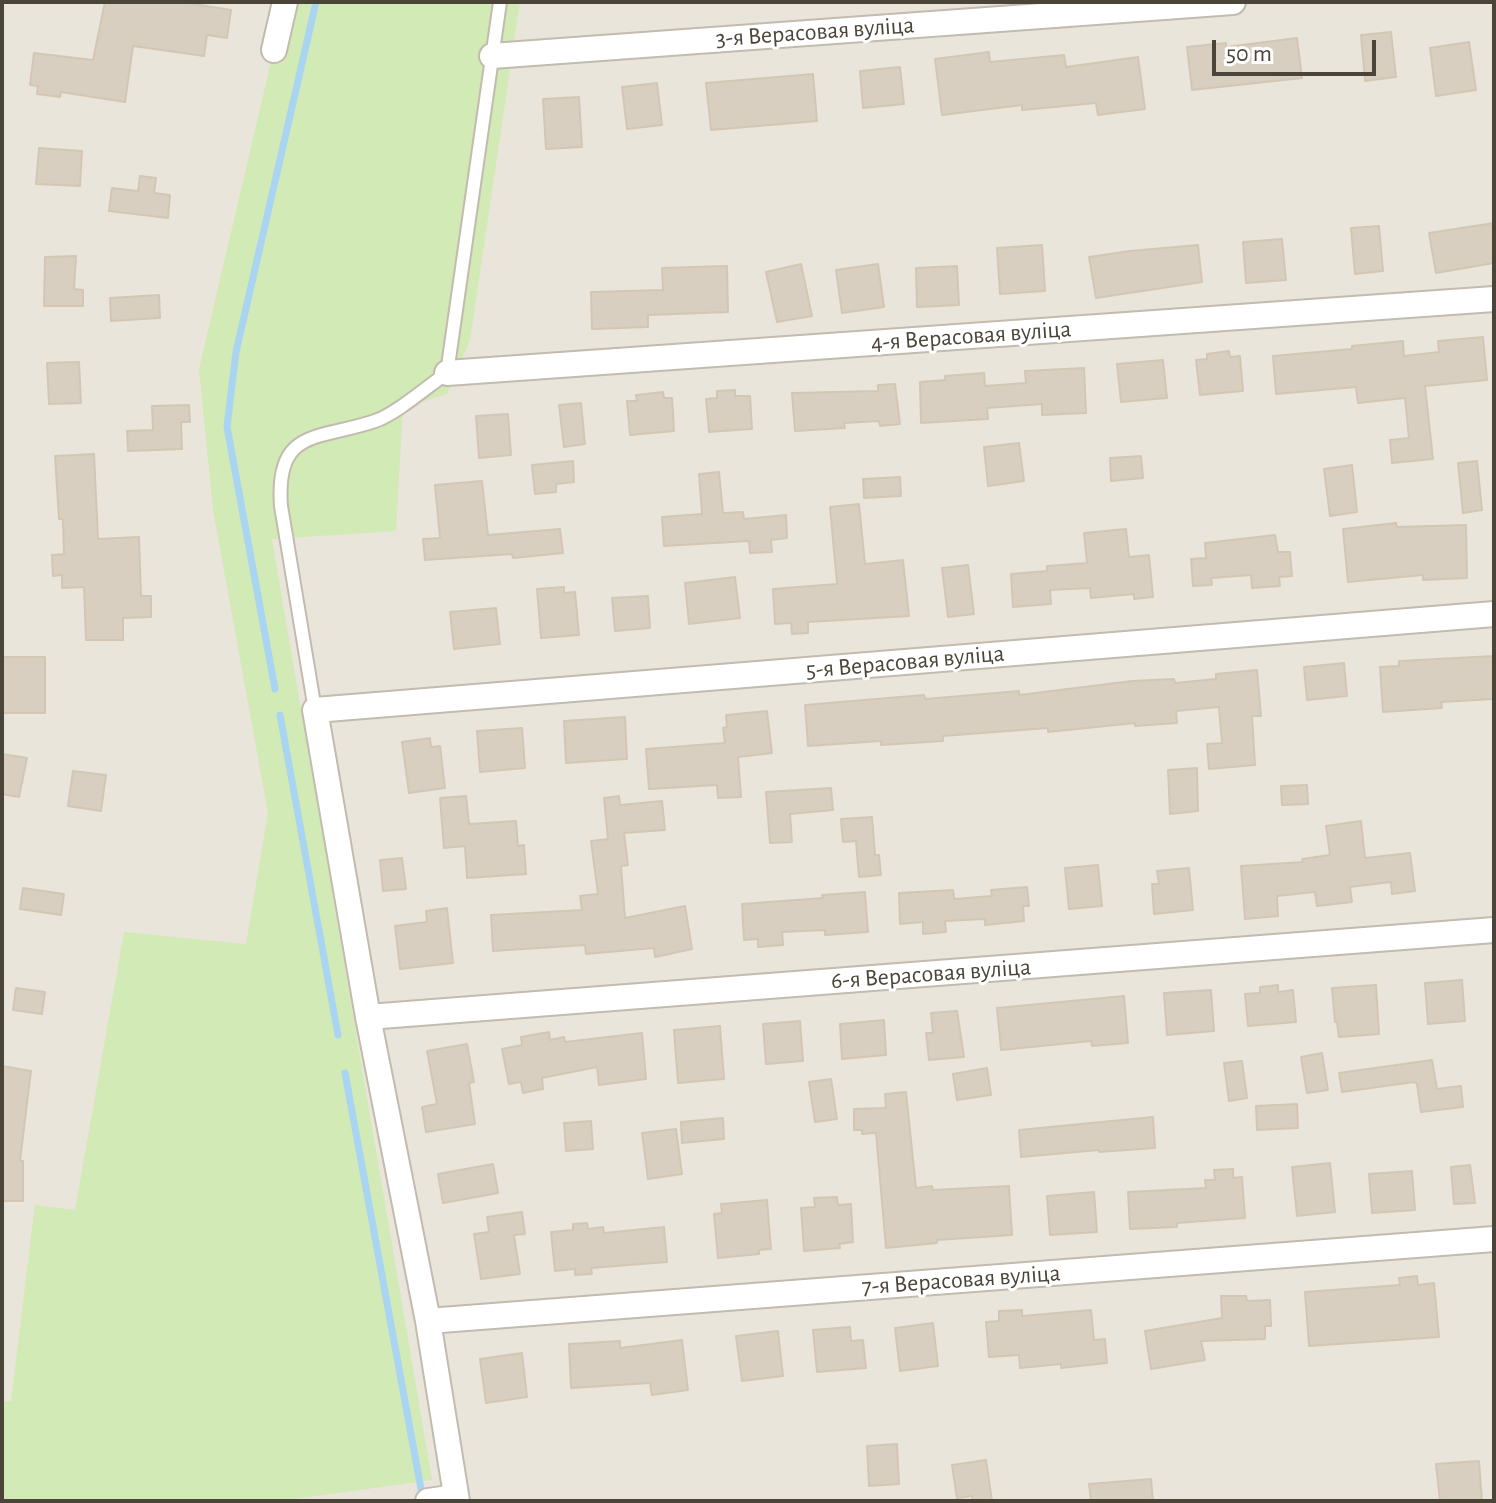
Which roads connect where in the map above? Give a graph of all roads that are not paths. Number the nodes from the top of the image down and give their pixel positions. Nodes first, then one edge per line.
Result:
1 (285, 2) edge
2 (500, 2) edge
3 (1233, 2) edge
4 (274, 50) dead end
5 (492, 56) junction
6 (1494, 299) edge
7 (447, 373) junction
8 (1494, 614) edge
9 (315, 710) junction
10 (1494, 930) edge
11 (368, 1017) junction
12 (1494, 1239) edge
13 (428, 1321) junction
14 (445, 1500) edge

1 - 4 street
2 - 5 lane
3 - 5 street, 3-я Верасовая вуліца
5 - 7 lane
6 - 7 street, 4-я Верасовая вуліца
7 - 9 lane
8 - 9 street, 5-я Верасовая вуліца
9 - 11 street
10 - 11 street, 6-я Верасовая вуліца
11 - 13 street
12 - 13 street, 7-я Верасовая вуліца
13 - 14 street

